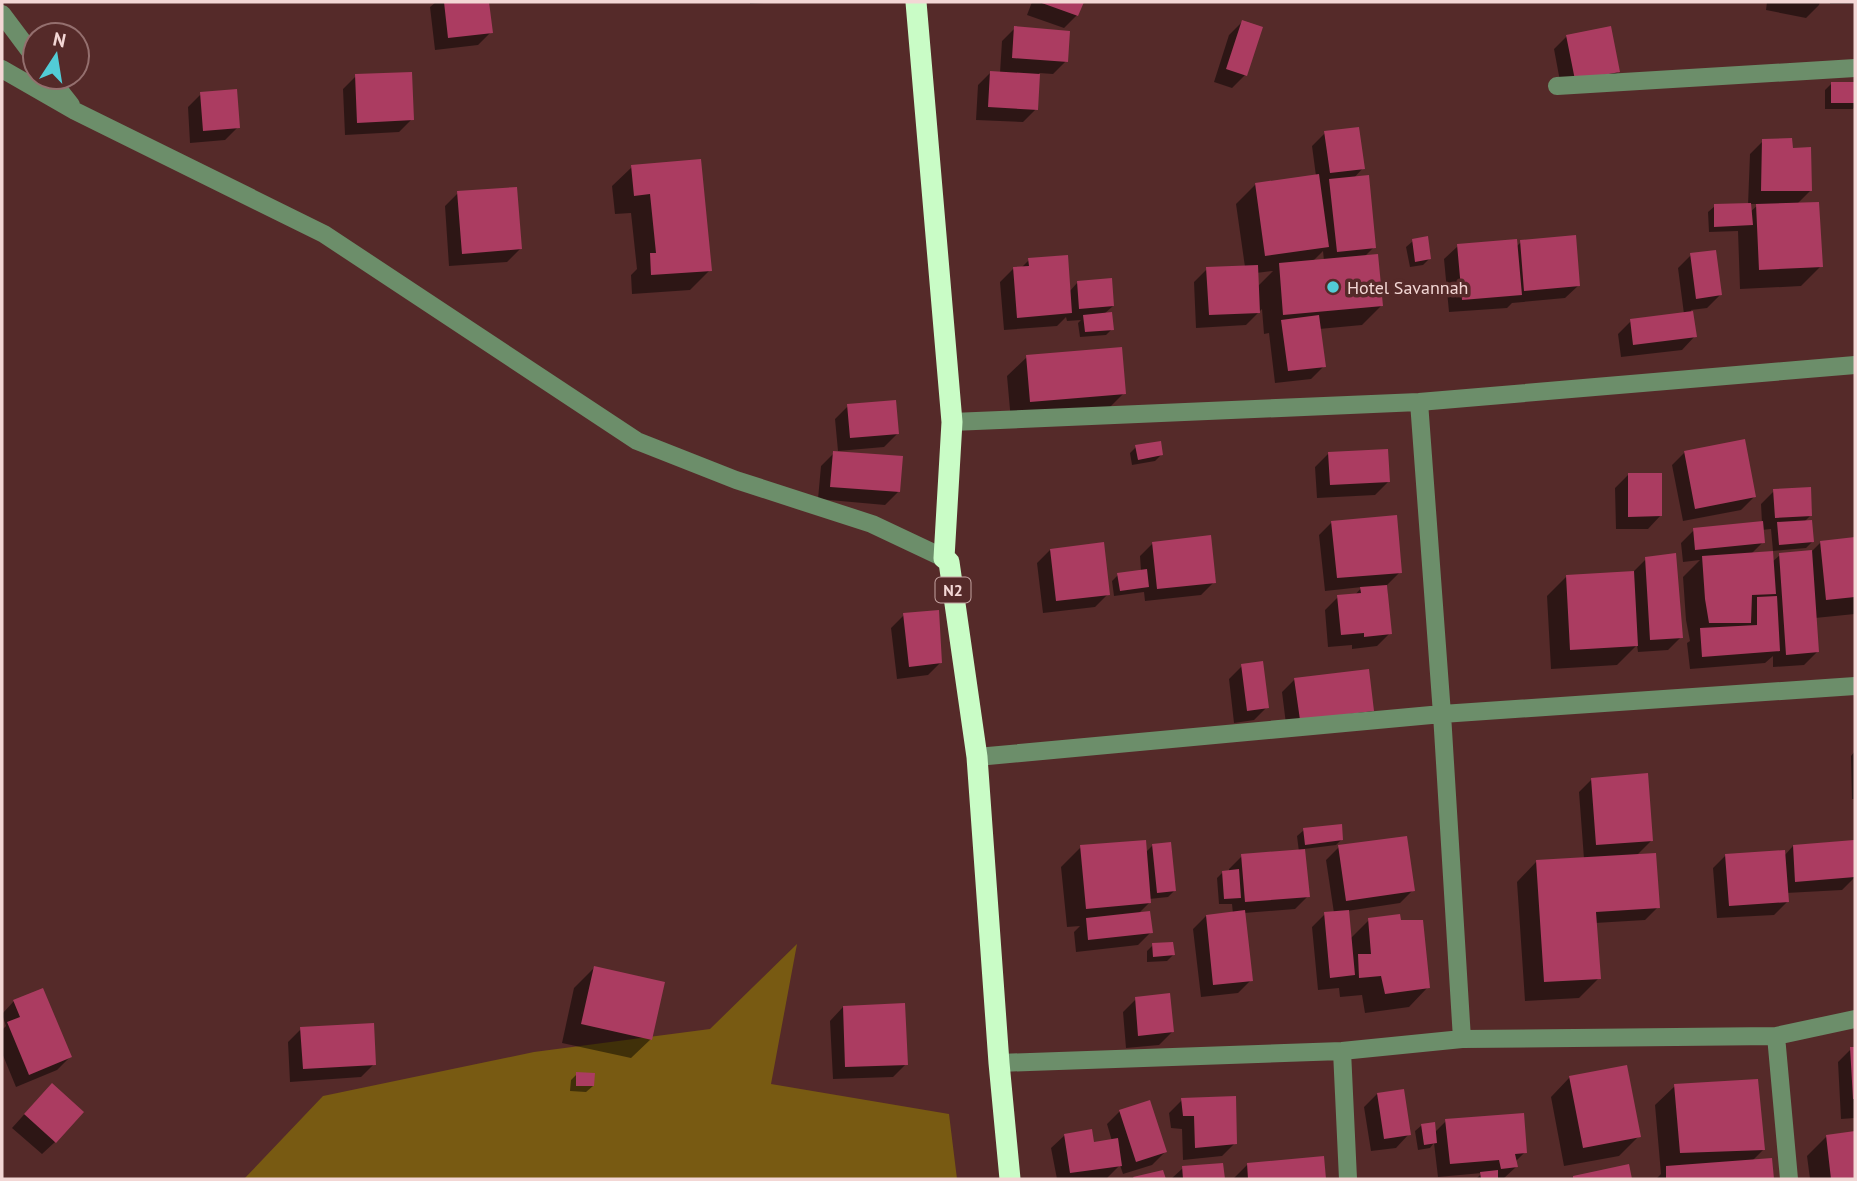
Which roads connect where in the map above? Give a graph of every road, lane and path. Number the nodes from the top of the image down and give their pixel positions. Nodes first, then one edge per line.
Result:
1 (916, 2) edge
2 (2, 15) edge
3 (21, 40) edge
4 (1855, 68) edge
5 (2, 69) edge
6 (1557, 86) dead end
7 (60, 91) edge
8 (75, 111) junction
9 (1855, 365) edge
10 (1419, 402) junction
11 (953, 422) junction
12 (944, 558) junction
13 (1855, 686) edge
14 (1442, 713) junction
15 (976, 757) junction
16 (1855, 1018) edge
17 (1776, 1036) junction
18 (1462, 1038) junction
19 (1342, 1051) junction
20 (999, 1063) junction
21 (1010, 1179) edge
22 (1348, 1179) edge
23 (1789, 1179) edge

1 - 11 highway, N2
2 - 3 street
4 - 6 street
5 - 8 street
7 - 8 street
8 - 12 street
9 - 10 street
10 - 11 street
10 - 14 street
11 - 12 highway, N2
12 - 15 highway, N2
13 - 14 street
14 - 15 street
14 - 18 street
15 - 20 highway, N2
16 - 17 street
17 - 18 street
17 - 23 street
18 - 19 street
19 - 20 street
19 - 22 street
20 - 21 highway, N2

